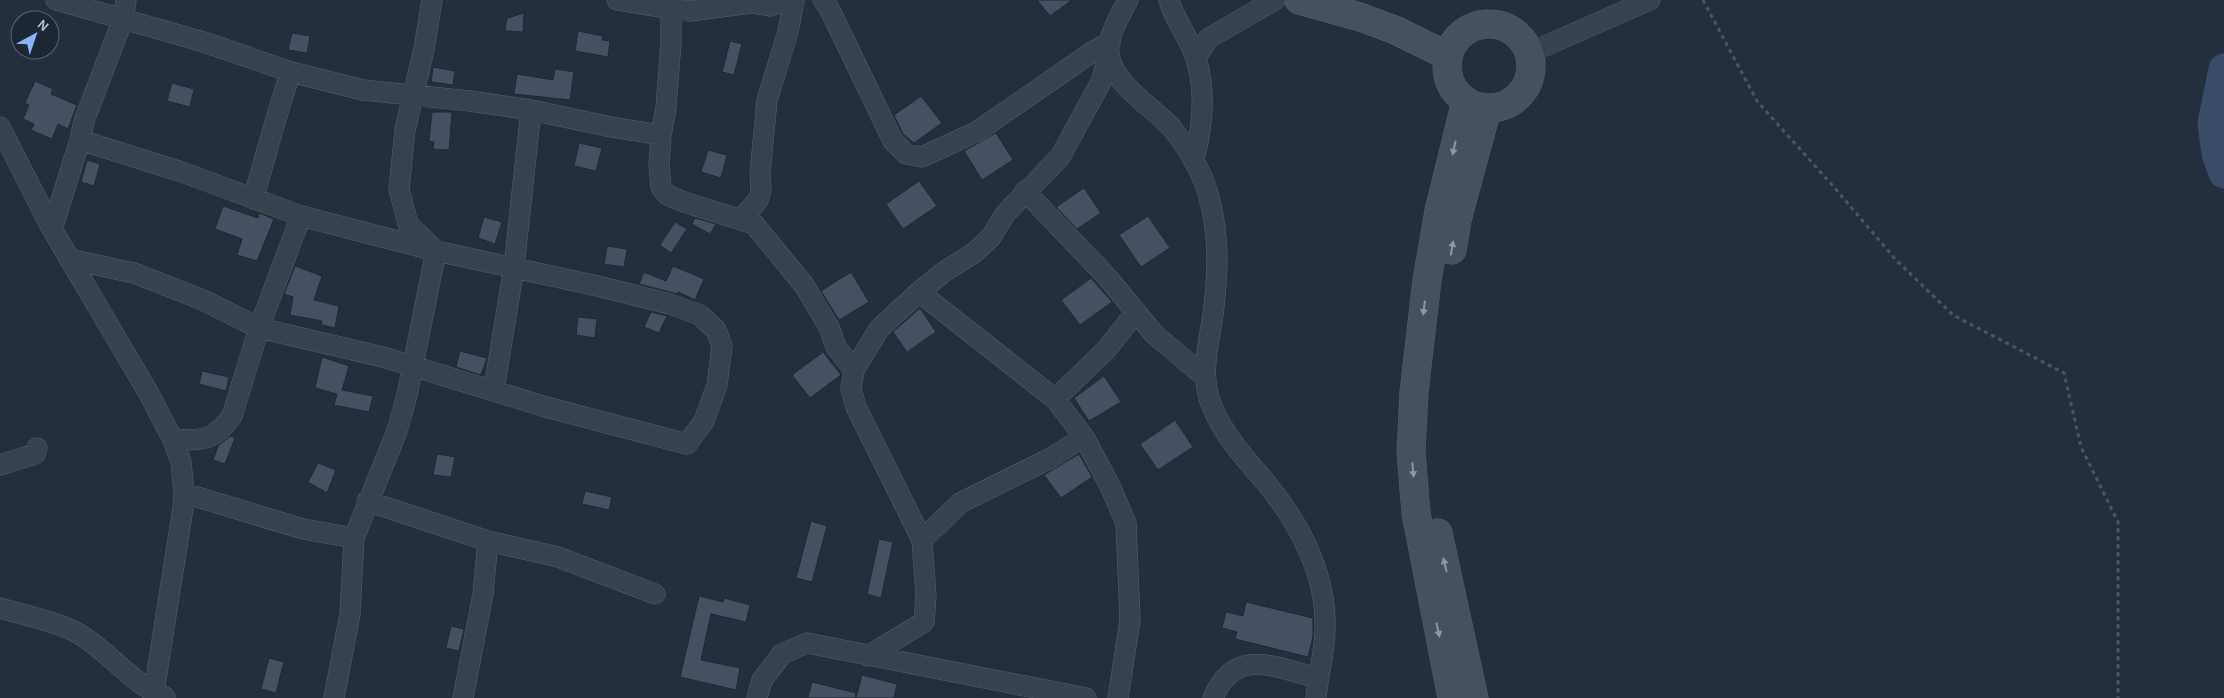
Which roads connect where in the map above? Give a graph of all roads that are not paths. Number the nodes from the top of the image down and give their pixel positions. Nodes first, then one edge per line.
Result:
1 (56, 0) edge
2 (432, 0) edge
3 (617, 0) edge
4 (786, 0) edge
5 (794, 0) edge
6 (823, 0) edge
7 (1128, 0) edge
8 (1169, 0) edge
9 (1275, 0) edge
10 (1300, 0) edge
11 (1650, 0) edge
12 (644, 2) edge
13 (125, 9) edge
14 (671, 9) junction
15 (1109, 48) junction
16 (1529, 53) junction
17 (1448, 56) junction
18 (1196, 57) junction
19 (291, 72) junction
20 (413, 96) junction
21 (1476, 105) junction
22 (531, 110) junction
23 (0, 127) edge
24 (661, 134) junction
25 (80, 140) junction
26 (1194, 159) junction
27 (1025, 191) junction
28 (253, 199) junction
29 (301, 216) junction
30 (741, 219) junction
31 (52, 229) junction
32 (436, 251) junction
33 (68, 259) junction
34 (514, 267) junction
35 (919, 292) junction
36 (1136, 312) junction
37 (259, 328) junction
38 (413, 366) junction
39 (854, 370) junction
40 (1205, 376) junction
41 (494, 390) junction
42 (1055, 399) junction
43 (1084, 438) junction
44 (173, 440) junction
45 (37, 448) dead end
46 (0, 465) edge
47 (184, 493) junction
48 (367, 501) junction
49 (354, 538) junction
50 (922, 540) junction
51 (488, 541) junction
52 (655, 594) dead end
53 (0, 608) edge
54 (868, 656) junction
55 (1318, 678) junction
56 (158, 696) edge
57 (334, 698) edge
58 (463, 698) edge
59 (757, 698) edge
60 (1086, 698) edge
61 (1118, 698) edge
62 (1213, 698) edge
63 (1316, 698) edge
64 (1452, 698) edge
65 (1474, 698) edge

1 - 13 street
2 - 20 street
3 - 12 street
4 - 14 street
5 - 30 street
6 - 15 street
7 - 15 street
8 - 18 street
9 - 18 street
10 - 17 street
11 - 16 street
12 - 14 street
13 - 19 street
13 - 25 street
14 - 24 street
15 - 26 street
15 - 27 street
16 - 17 street
16 - 21 street
17 - 21 street
18 - 26 street
19 - 20 street
19 - 28 street
20 - 22 street
20 - 32 street
21 -> 64 street
65 -> 21 street
22 - 24 street
22 - 34 street
23 - 31 street
24 - 30 street
25 - 28 street
25 - 31 street
26 - 40 street
27 - 35 street
27 - 36 street
28 - 29 street
29 - 32 street
29 - 37 street
30 - 39 street
31 - 33 street
32 - 34 street
32 - 38 street
33 - 37 street
33 - 44 street
34 - 41 street
34 - 41 street
35 - 39 street
35 - 42 street
36 - 40 street
36 - 42 street
37 - 38 street
37 - 44 street
38 - 41 street
38 - 48 street
39 - 50 street
40 - 55 street
42 - 43 street
43 - 50 street
43 - 61 street
44 - 47 street
45 - 46 street
47 - 49 street
47 - 56 street
48 - 49 street
48 - 51 street
49 - 57 street
50 - 54 street
51 - 52 street
51 - 58 street
53 - 56 street
54 - 59 street
54 - 60 street
55 - 62 street
55 - 63 street

